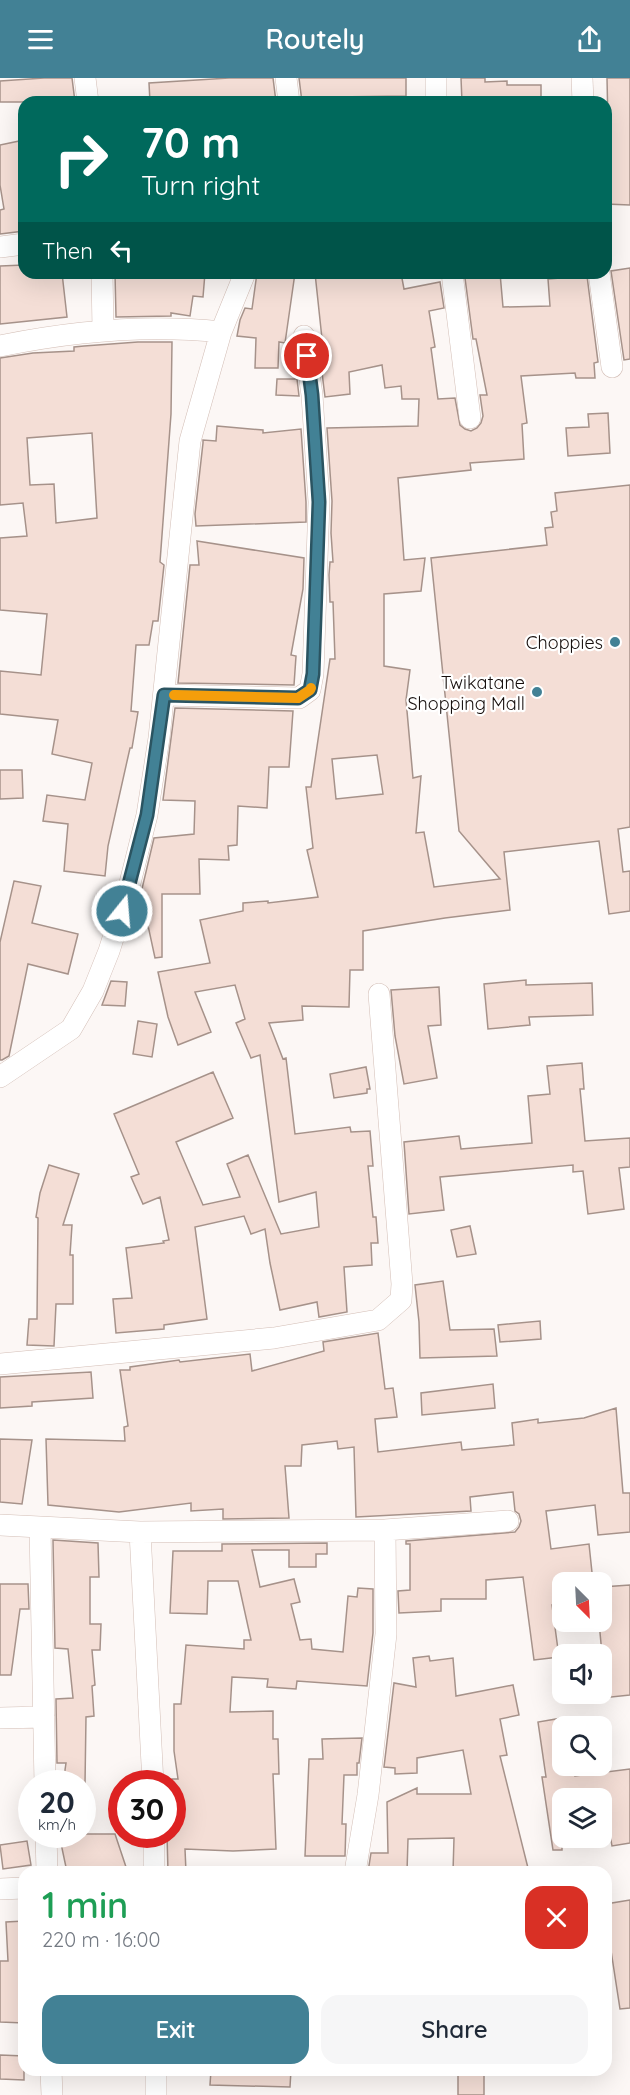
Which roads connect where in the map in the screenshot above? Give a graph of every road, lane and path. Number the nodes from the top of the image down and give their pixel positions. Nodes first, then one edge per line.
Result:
1 (85, 78) edge
2 (286, 78) edge
3 (436, 78) edge
4 (582, 78) edge
5 (87, 96) edge
6 (288, 96) edge
7 (436, 96) edge
8 (583, 96) edge
9 (18, 245) edge
10 (0, 247) edge
11 (102, 279) edge
12 (243, 279) edge
13 (453, 279) edge
14 (600, 279) edge
15 (103, 330) junction
16 (221, 332) junction
17 (304, 336) dead end
18 (0, 346) edge
19 (612, 367) dead end
20 (470, 418) dead end
21 (164, 695) junction
22 (379, 994) dead end
23 (0, 1077) edge
24 (0, 1364) edge
25 (508, 1521) dead end
26 (0, 1525) edge
27 (40, 1527) junction
28 (385, 1530) junction
29 (140, 1532) junction
30 (44, 1717) junction
31 (0, 1718) edge
32 (45, 1770) edge
33 (152, 1770) edge
34 (46, 1848) edge
35 (154, 1848) edge
36 (47, 1866) edge
37 (154, 1866) edge
38 (357, 1866) edge
39 (18, 1888) edge
40 (0, 1890) edge
41 (51, 2076) edge
42 (156, 2076) edge
43 (52, 2095) edge
44 (156, 2095) edge

1 - 5 street
2 - 6 street
3 - 7 street
4 - 8 street
9 - 10 street
11 - 15 street
12 - 16 street
13 - 20 street
14 - 19 street
15 - 16 street
15 - 18 street
16 - 21 street
17 - 21 street
21 - 23 street
22 - 24 street
25 - 28 street
26 - 27 street
27 - 29 street
27 - 30 street
28 - 29 street
28 - 38 street
29 - 33 street
30 - 31 street
30 - 32 street
34 - 36 street
35 - 37 street
39 - 40 street
41 - 43 street
42 - 44 street

